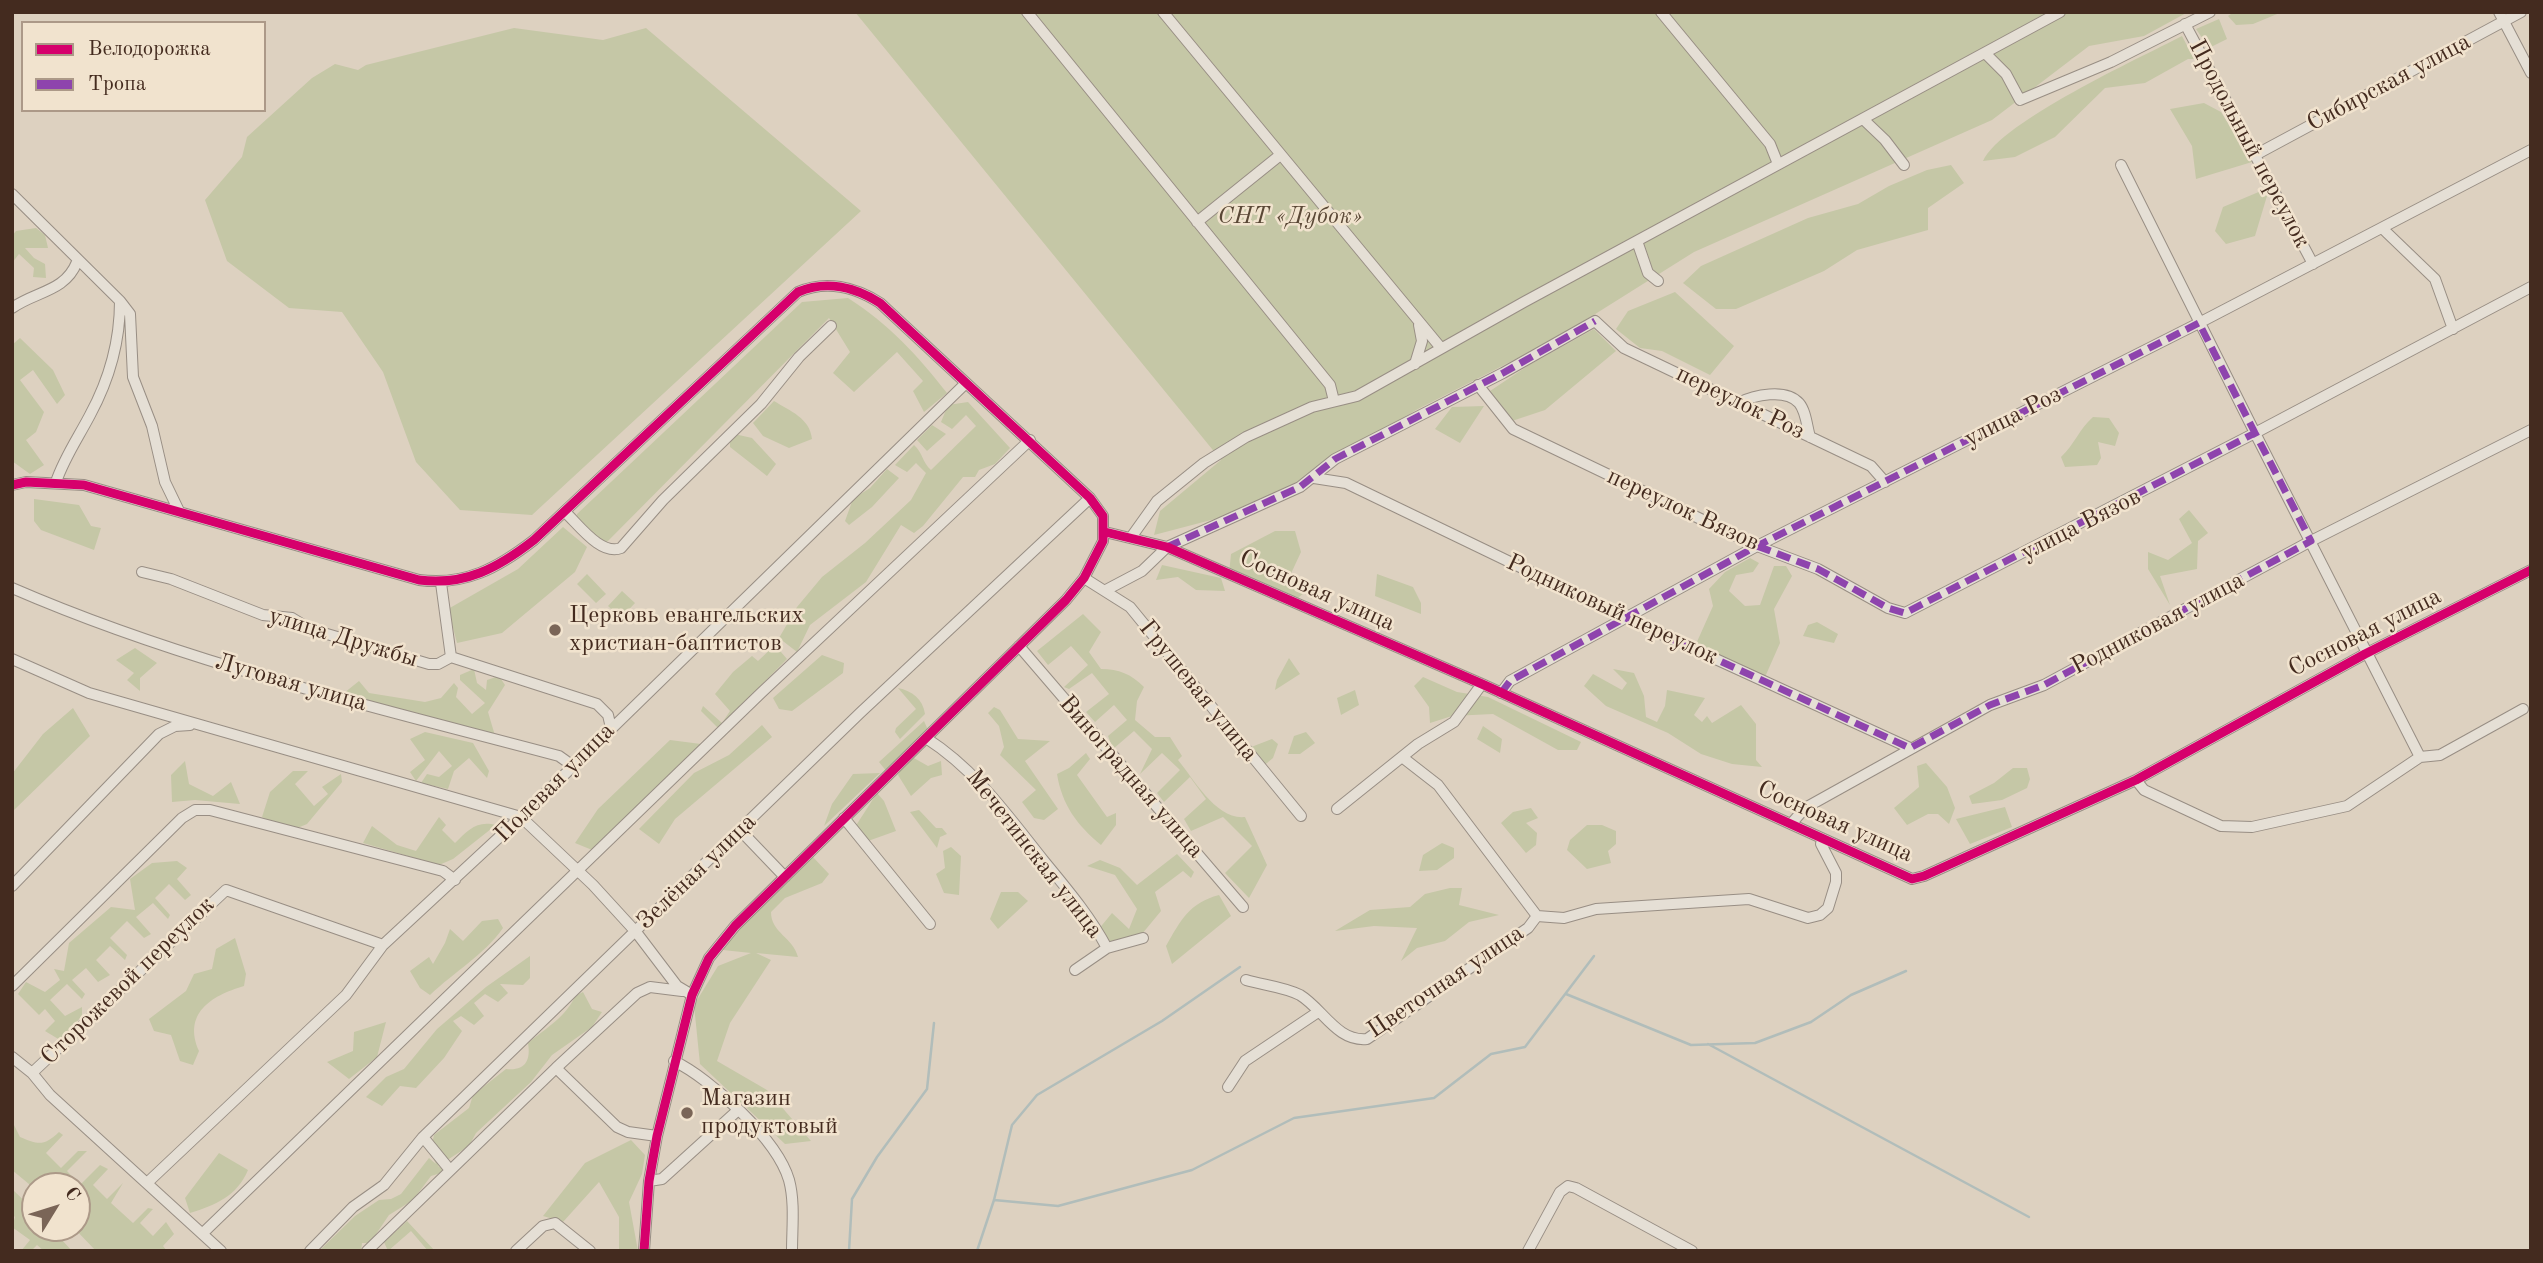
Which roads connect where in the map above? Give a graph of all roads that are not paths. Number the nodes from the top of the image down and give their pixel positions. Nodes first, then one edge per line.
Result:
1 (1027, 12) edge
2 (1163, 12) edge
3 (1661, 12) edge
4 (2060, 12) edge
5 (2210, 12) edge
6 (2521, 12) edge
7 (2501, 17) edge
8 (2185, 24) junction
9 (1986, 53) junction
10 (2531, 74) edge
11 (1863, 119) junction
12 (2531, 150) edge
13 (2257, 154) junction
14 (1279, 156) junction
15 (1778, 164) junction
16 (1904, 165) dead end
17 (2121, 165) dead end
18 (12, 194) edge
19 (1197, 222) junction
20 (2382, 228) junction
21 (1637, 241) junction
22 (77, 262) junction
23 (2313, 264) junction
24 (1658, 281) dead end
25 (2531, 287) edge
26 (120, 301) junction
27 (12, 308) edge
28 (1418, 321) junction
29 (2199, 323) junction
30 (831, 326) dead end
31 (2453, 330) junction
32 (1441, 348) junction
33 (1414, 365) junction
34 (965, 383) junction
35 (1478, 385) junction
36 (1334, 401) junction
37 (1738, 403) junction
38 (2531, 430) edge
39 (2255, 433) junction
40 (1810, 437) junction
41 (1030, 440) junction
42 (1314, 478) junction
43 (56, 482) junction
44 (1885, 482) junction
45 (12, 485) edge
46 (1090, 498) junction
47 (179, 511) junction
48 (565, 512) junction
49 (1105, 532) junction
50 (1132, 536) junction
51 (2311, 541) junction
52 (1757, 546) junction
53 (1167, 547) junction
54 (2531, 570) edge
55 (142, 572) dead end
56 (1084, 578) junction
57 (441, 583) junction
58 (12, 588) edge
59 (1106, 590) junction
60 (1905, 612) joint
61 (1626, 618) junction
62 (1019, 646) junction
63 (2365, 654) junction
64 (451, 657) junction
65 (12, 659) edge
66 (1482, 684) junction
67 (1501, 693) junction
68 (2524, 709) dead end
69 (164, 715) junction
70 (204, 726) junction
71 (611, 728) junction
72 (159, 734) junction
73 (926, 738) junction
74 (1910, 748) junction
75 (1402, 757) junction
76 (2420, 757) junction
77 (573, 766) junction
78 (2136, 780) junction
79 (1338, 809) dead end
80 (1301, 816) dead end
81 (521, 817) junction
82 (844, 818) junction
83 (1791, 824) junction
84 (740, 830) junction
85 (1822, 839) junction
86 (578, 871) junction
87 (785, 877) junction
88 (455, 880) junction
89 (12, 886) edge
90 (1243, 907) dead end
91 (1537, 915) junction
92 (930, 924) dead end
93 (636, 932) junction
94 (1143, 938) dead end
95 (383, 945) junction
96 (1107, 948) junction
97 (1075, 970) dead end
98 (1247, 980) dead end
99 (12, 986) edge
100 (687, 993) junction
101 (1318, 1012) junction
102 (12, 1057) edge
103 (674, 1061) junction
104 (556, 1068) junction
105 (32, 1073) junction
106 (1228, 1087) dead end
107 (737, 1111) junction
108 (657, 1136) junction
109 (423, 1137) junction
110 (450, 1170) junction
111 (649, 1181) junction
112 (147, 1183) junction
113 (203, 1233) junction
114 (221, 1251) edge
115 (310, 1251) edge
116 (367, 1251) edge
117 (516, 1251) edge
118 (590, 1251) edge
119 (644, 1251) edge
120 (792, 1251) edge
121 (1528, 1251) edge
122 (1692, 1251) edge

1 - 19 street
2 - 14 street
3 - 15 street
4 - 9 street
5 - 8 street
6 - 7 street, Сибирская улица
7 - 10 street
7 - 13 street, Сибирская улица
8 - 9 street
8 - 13 street, Продольный переулок
9 - 11 street
11 - 15 street
11 - 16 street
12 - 20 street, улица Роз
13 - 23 street, Продольный переулок
14 - 19 street
14 - 28 street
15 - 21 street
17 - 29 street
18 - 22 street
19 - 36 street
20 - 23 street, улица Роз
20 - 31 street
21 - 24 street
21 - 32 street
22 - 26 street
22 - 27 street
23 - 29 street, улица Роз
25 - 31 street, улица Вязов
26 - 43 street
26 - 47 street
28 - 32 street
28 - 33 street
29 - 39 street
29 - 44 street, улица Роз
30 - 48 street
31 - 39 street, улица Вязов
32 - 33 street
33 - 36 street
34 - 41 street
34 - 48 street
34 - 71 street, Полевая улица
35 - 37 street, переулок Роз
35 - 42 street
35 - 52 street, переулок Вязов
36 - 50 street
37 - 40 street, переулок Роз
37 - 40 street
38 - 51 street, Родниковая улица
39 - 51 street
39 - 60 street, улица Вязов
40 - 44 street, переулок Роз
41 - 46 street
41 - 86 street
42 - 53 street
42 - 61 street, Родниковый переулок
43 - 45 street
43 - 47 street
44 - 52 street, улица Роз
46 - 49 street
46 - 84 street, Зелёная улица
47 - 57 street
48 - 57 street
49 - 50 street, Сосновая улица
49 - 56 street
50 - 53 street, Сосновая улица
51 - 63 street
51 - 74 street, Родниковая улица
52 - 60 street, переулок Вязов
52 - 61 street, улица Роз
53 - 59 street
53 - 66 street, Сосновая улица
54 - 63 street, Сосновая улица
55 - 64 street, улица Дружбы
56 - 59 street, Грушевая улица
56 - 62 street
57 - 64 street
58 - 77 street, Луговая улица
59 - 80 street, Грушевая улица
61 - 67 street, улица Роз
61 - 74 street, Родниковый переулок
62 - 73 street
62 - 90 street, Виноградная улица
63 - 76 street
63 - 78 street, Сосновая улица
64 - 71 street, улица Дружбы
65 - 69 street
66 - 67 street, Сосновая улица
66 - 75 street
67 - 83 street, Сосновая улица
68 - 76 street
69 - 70 street
69 - 72 street
70 - 72 street
70 - 81 street
71 - 77 street, Полевая улица
72 - 89 street
73 - 82 street
73 - 96 street, Мечетинская улица
74 - 83 street, Родниковая улица
75 - 79 street
75 - 91 street
76 - 78 street
77 - 81 street, Полевая улица
78 - 85 street, Сосновая улица
81 - 86 street
81 - 88 street, Полевая улица
82 - 87 street
82 - 92 street
83 - 85 street, Сосновая улица
84 - 87 street
84 - 93 street, Зелёная улица
85 - 91 street
86 - 93 street
86 - 113 street
87 - 100 street
88 - 95 street, Полевая улица
88 - 99 street
91 - 101 street, Цветочная улица
93 - 100 street
93 - 109 street, Зелёная улица
94 - 96 street
95 - 105 street, Сторожевой переулок
95 - 112 street, Полевая улица
96 - 97 street, Мечетинская улица
98 - 101 street, Цветочная улица
100 - 103 street
100 - 104 street
101 - 106 street
102 - 105 street
103 - 107 street
103 - 108 street
104 - 108 street
104 - 110 street
105 - 112 street
107 - 111 street
107 - 120 street
108 - 111 street
109 - 110 street
109 - 115 street, Зелёная улица
110 - 116 street
111 - 119 street
112 - 113 street
113 - 114 street
117 - 118 street
121 - 122 street

